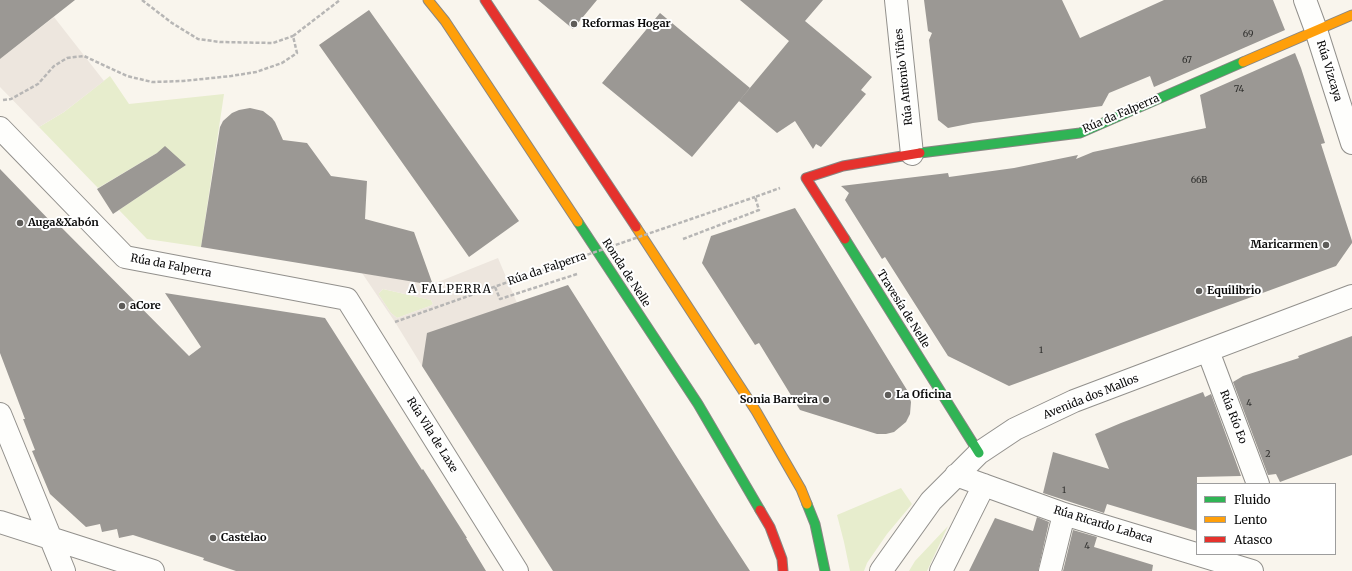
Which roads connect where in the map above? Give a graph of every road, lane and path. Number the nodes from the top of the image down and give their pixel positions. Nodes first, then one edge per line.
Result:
1 (142, 0) edge
2 (340, 0) edge
3 (428, 0) edge
4 (485, 0) edge
5 (896, 0) edge
6 (1305, 0) edge
7 (1352, 15) edge
8 (1316, 30) junction
9 (293, 36) junction
10 (3, 100) dead end
11 (0, 128) edge
12 (1352, 144) edge
13 (912, 154) junction
14 (806, 178) joint
15 (683, 239) dead end
16 (577, 274) dead end
17 (495, 287) junction
18 (1352, 296) edge
19 (347, 299) joint
20 (390, 319) dead end
21 (1208, 351) junction
22 (0, 414) edge
23 (979, 453) junction
24 (956, 475) junction
25 (1258, 483) edge
26 (984, 486) junction
27 (1064, 514) junction
28 (0, 522) edge
29 (50, 538) junction
30 (1196, 551) edge
31 (1212, 555) edge
32 (1244, 564) edge
33 (64, 571) edge
34 (153, 571) edge
35 (517, 571) edge
36 (783, 571) edge
37 (825, 571) edge
38 (881, 571) edge
39 (941, 571) edge
40 (1050, 571) edge

1 - 9 path
2 - 9 path
3 - 36 street, Ronda de Nelle
4 - 37 street
5 - 13 street, Rúa Antonio Viñes
6 - 8 street, Rúa Vizcaya
7 - 8 street, Rúa da Falperra
8 - 12 street, Rúa Vizcaya
8 - 13 street, Rúa da Falperra
9 - 10 path
11 - 19 street, Rúa da Falperra
13 - 14 street, Rúa da Falperra
14 - 23 street, Travesía de Nelle
15 - 17 path, Rúa da Falperra, bridge
16 - 17 path
17 - 20 path, Rúa da Falperra
18 - 21 street, Avenida dos Mallos
19 - 35 street, Rúa Vila de Laxe
21 - 23 street, Avenida dos Mallos
21 - 25 street, Rúa Río Eo
22 - 29 street
23 - 24 street, Avenida dos Mallos
24 - 26 street, Rúa Ricardo Labaca
24 - 38 street, Avenida dos Mallos
26 - 27 street, Rúa Ricardo Labaca
26 - 39 street
27 - 30 street, Rúa Ricardo Labaca
27 - 40 street
28 - 29 street
29 - 33 street
29 - 34 street
31 - 32 street, Rúa Ricardo Labaca

